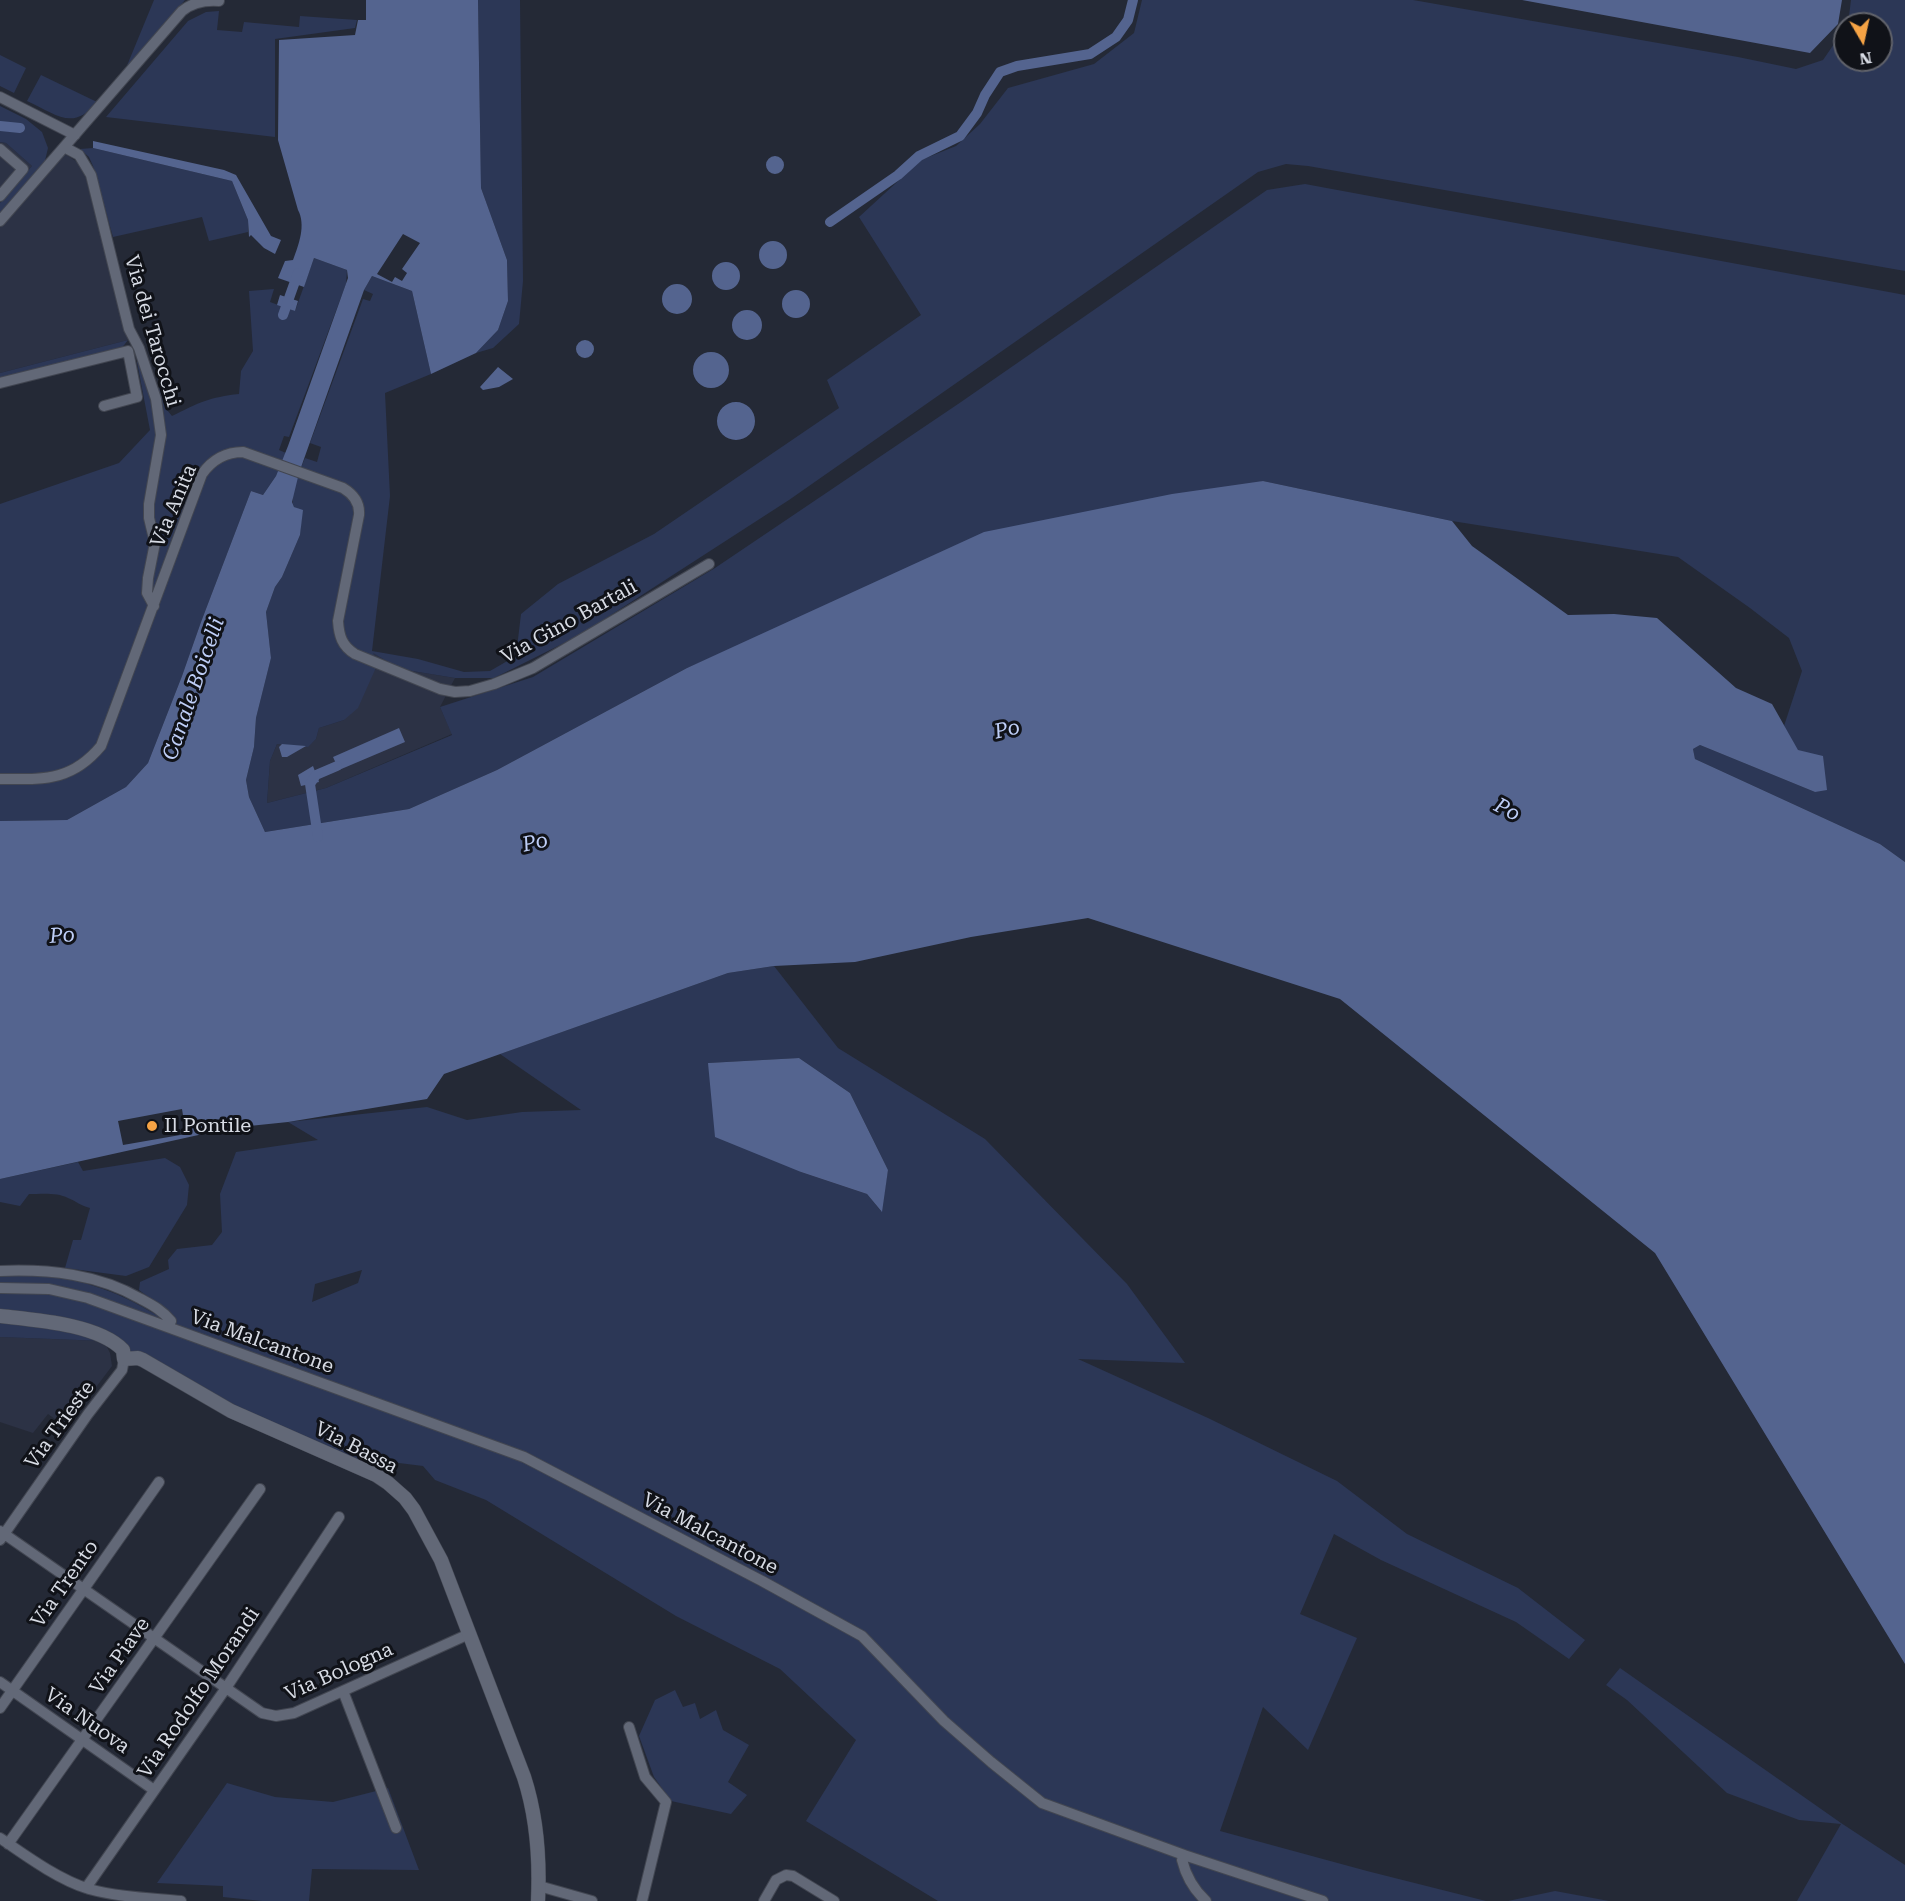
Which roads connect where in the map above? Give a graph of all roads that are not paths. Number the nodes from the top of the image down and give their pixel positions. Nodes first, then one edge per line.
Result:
1 (219, 1) edge
2 (0, 97) edge
3 (75, 135) junction
4 (64, 147) junction
5 (0, 149) edge
6 (0, 196) edge
7 (0, 221) edge
8 (134, 349) junction
9 (0, 383) edge
10 (104, 406) dead end
11 (709, 564) dead end
12 (154, 606) junction
13 (440, 689) joint
14 (0, 779) edge
15 (0, 1271) edge
16 (0, 1288) edge
17 (0, 1316) edge
18 (168, 1327) junction
19 (124, 1359) junction
20 (159, 1482) dead end
21 (260, 1489) dead end
22 (339, 1517) dead end
23 (1, 1535) edge
24 (83, 1590) junction
25 (469, 1634) junction
26 (154, 1639) junction
27 (0, 1682) edge
28 (226, 1688) junction
29 (12, 1690) junction
30 (343, 1691) junction
31 (0, 1707) edge
32 (629, 1727) dead end
33 (82, 1740) junction
34 (154, 1790) junction
35 (396, 1828) dead end
36 (4, 1841) edge
37 (1184, 1855) junction
38 (539, 1886) junction
39 (86, 1888) junction
40 (181, 1901) edge
41 (538, 1901) edge
42 (592, 1901) edge
43 (642, 1901) edge
44 (764, 1901) edge
45 (834, 1901) edge
46 (1206, 1901) edge
47 (1323, 1901) edge

1 - 3 street
2 - 3 street
3 - 4 street
4 - 7 street
4 - 8 street, Via dei Tarocchi
5 - 6 street
8 - 9 street
8 - 10 street
8 - 12 street, Via dei Tarocchi
11 - 13 street, Via Gino Bartali
12 - 13 street, Via Anita
12 - 14 street, Via Anita
15 - 18 street, Via Malcantone
16 - 18 street, Via Malcantone
17 - 19 street
18 - 37 street, Via Malcantone
19 - 23 street, Via Trieste
19 - 25 street, Via Bassa
20 - 24 street, Via Trento
21 - 26 street, Via Piave
22 - 28 street, Via Rodolfo Morandi
23 - 24 street, Via Bologna
24 - 26 street, Via Bologna
24 - 29 street, Via Trento
25 - 30 street, Via Bologna
25 - 38 street, Via Bassa
26 - 28 street, Via Bologna
26 - 33 street, Via Piave
27 - 29 street, Via Nuova
28 - 30 street, Via Bologna
28 - 34 street, Via Rodolfo Morandi
29 - 31 street, Via Trento
29 - 33 street, Via Nuova
30 - 35 street
32 - 43 street
33 - 34 street, Via Nuova
33 - 36 street, Via Piave
34 - 39 street, Via Rodolfo Morandi
36 - 39 street
37 - 46 street
37 - 47 street, Via Malcantone
38 - 41 street, Via Bassa
38 - 42 street
39 - 40 street
44 - 45 street

